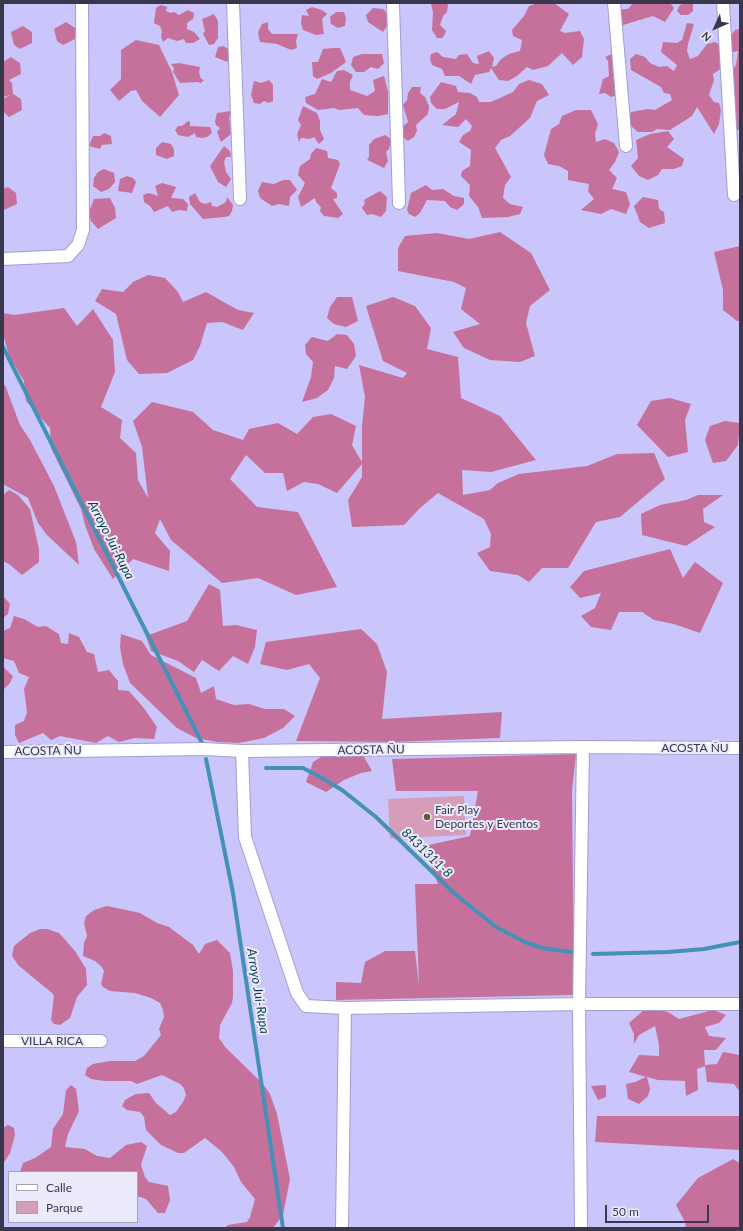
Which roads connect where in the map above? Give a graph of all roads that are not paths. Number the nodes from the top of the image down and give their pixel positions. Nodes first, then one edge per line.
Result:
1 (82, 3) edge
2 (233, 3) edge
3 (393, 3) edge
4 (614, 3) edge
5 (723, 3) edge
6 (626, 146) dead end
7 (734, 195) dead end
8 (240, 199) dead end
9 (399, 204) dead end
10 (3, 259) edge
11 (583, 747) junction
12 (740, 748) edge
13 (242, 751) junction
14 (3, 752) edge
15 (579, 1004) junction
16 (740, 1004) edge
17 (345, 1008) junction
18 (3, 1041) edge
19 (101, 1041) dead end
20 (342, 1226) edge
21 (581, 1228) edge

1 - 10 street
2 - 8 street
3 - 9 street
4 - 6 street
5 - 7 street
11 - 12 street, ACOSTA ÑU
11 - 13 street, ACOSTA ÑU
11 - 15 street
13 - 14 street, ACOSTA ÑU
13 - 17 street
15 - 16 street
15 - 17 street
15 - 21 street
17 - 20 street
18 - 19 street, VILLA RICA

